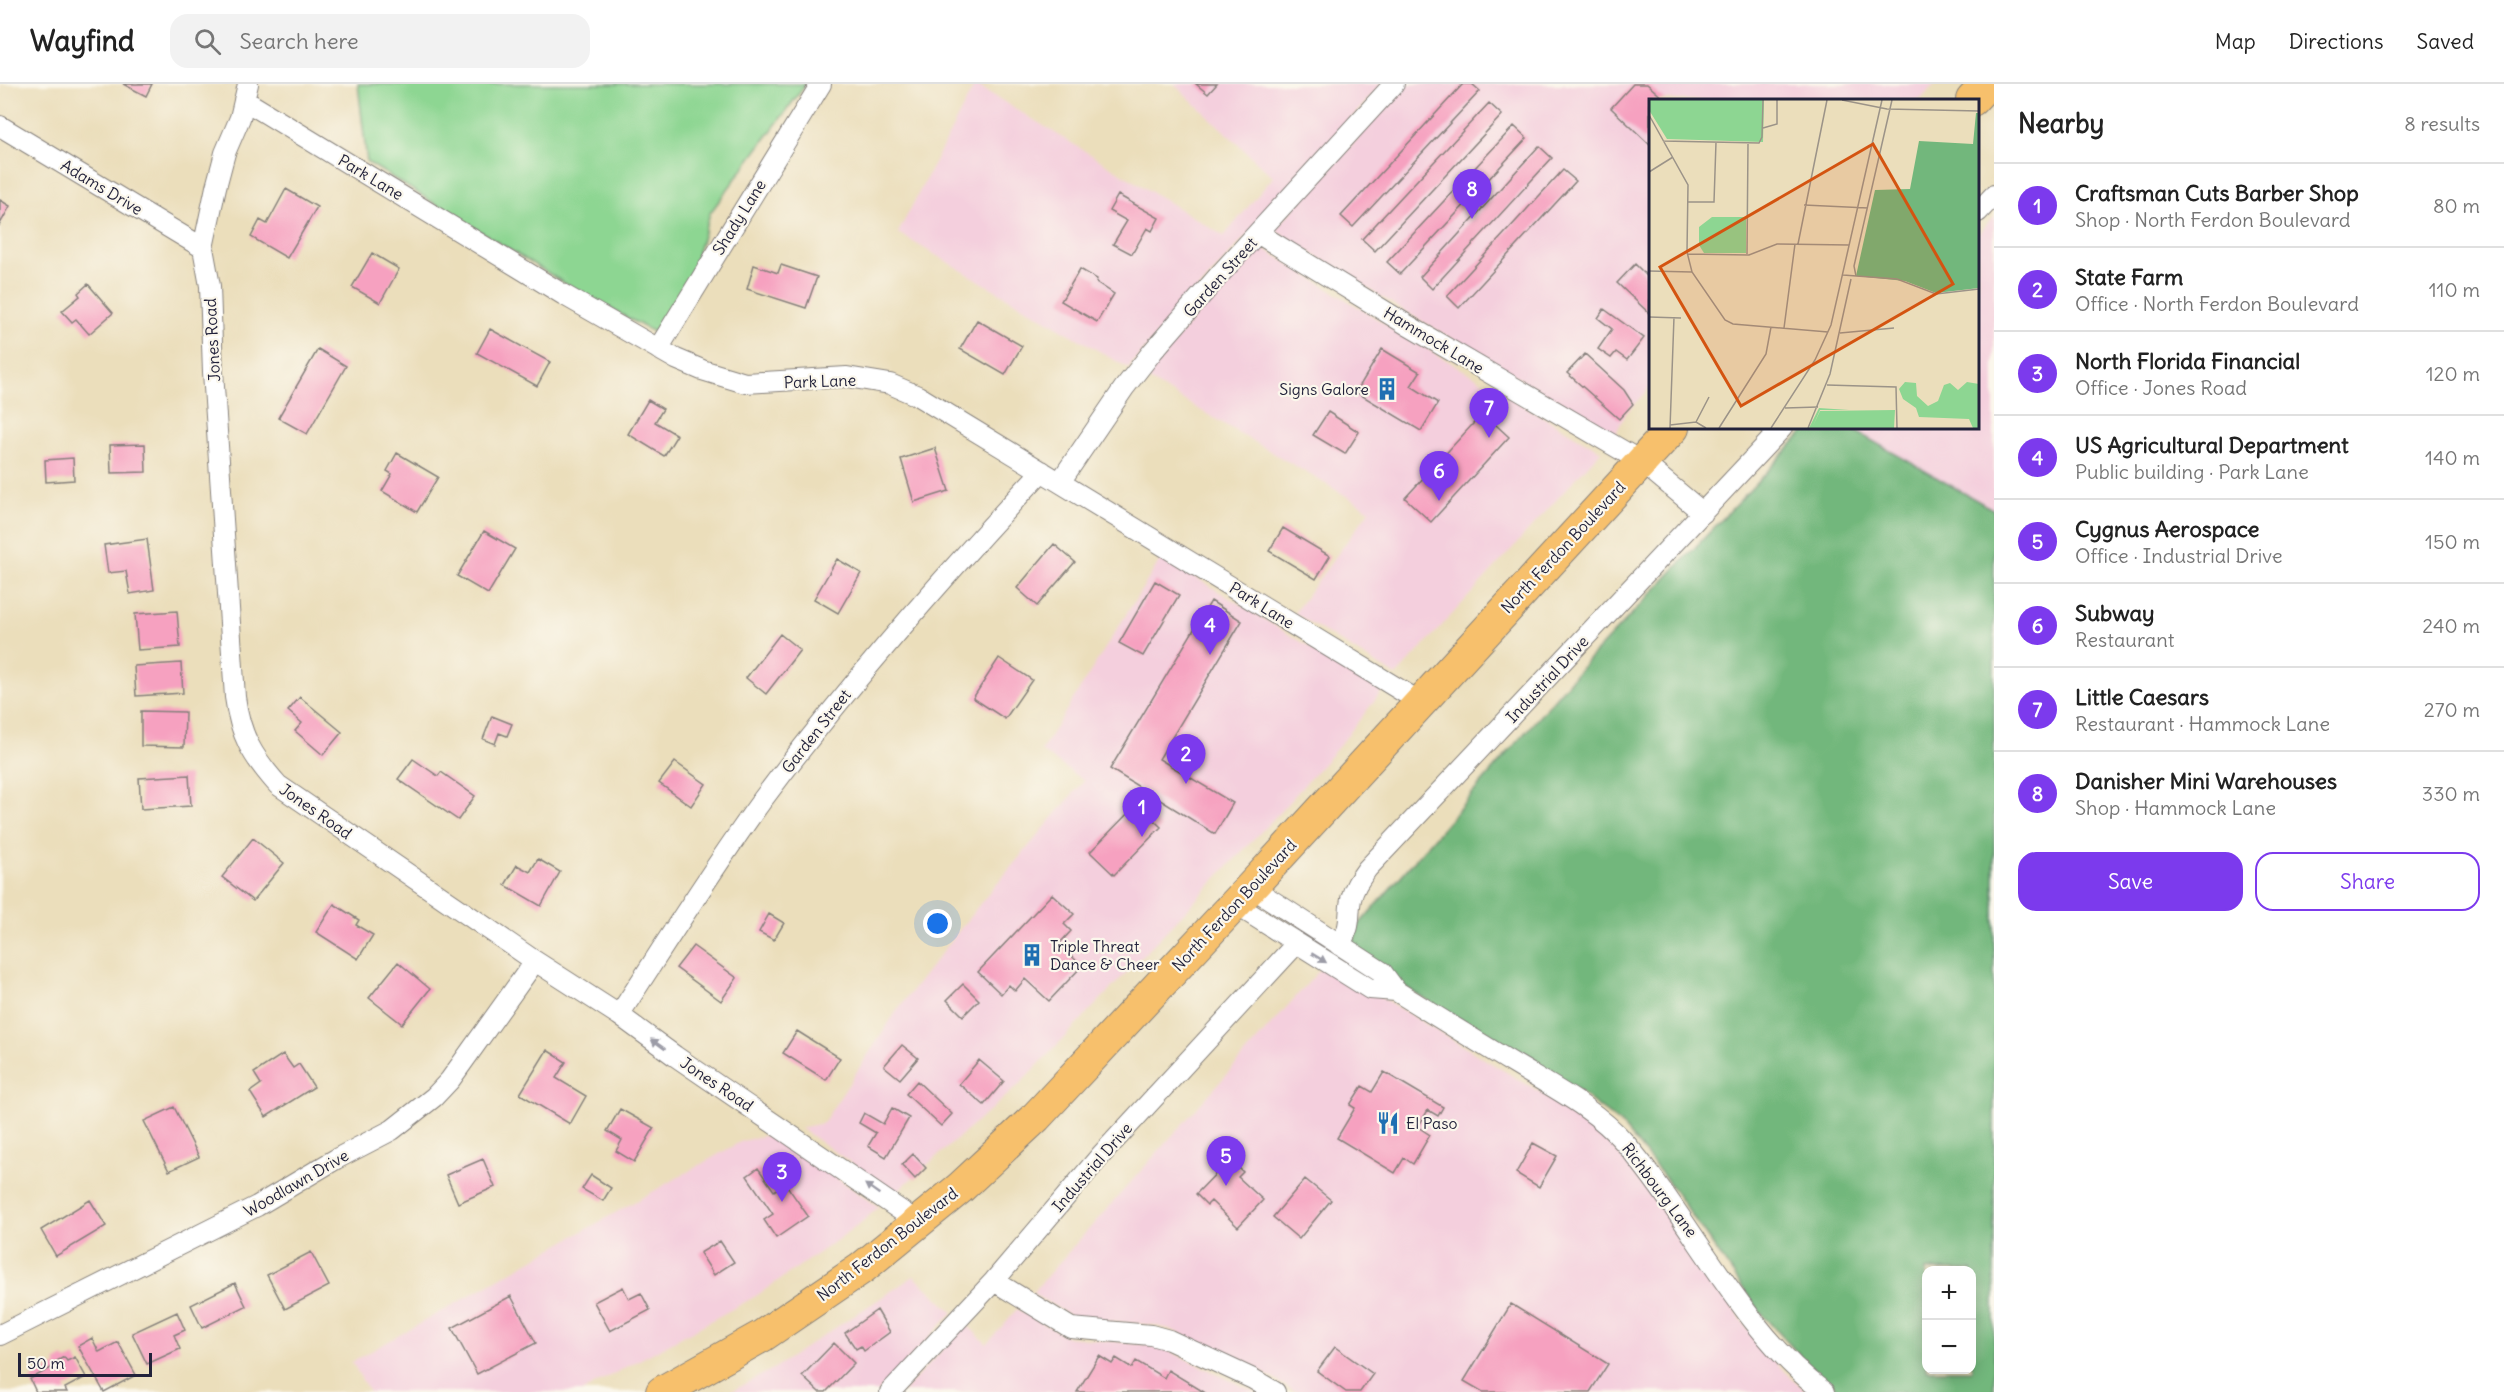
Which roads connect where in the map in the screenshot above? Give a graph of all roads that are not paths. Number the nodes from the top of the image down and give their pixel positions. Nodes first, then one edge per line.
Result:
1 (820, 84) edge
2 (1394, 84) edge
3 (1987, 84) edge
4 (246, 92) edge
5 (1973, 99) edge
6 (0, 126) edge
7 (1994, 195) edge
8 (1979, 210) edge
9 (1259, 234) junction
10 (203, 248) junction
11 (658, 349) junction
12 (1672, 429) edge
13 (1781, 429) edge
14 (1642, 462) junction
15 (1042, 471) junction
16 (1060, 482) junction
17 (1703, 513) junction
18 (1420, 702) junction
19 (1243, 896) junction
20 (1296, 944) junction
21 (1339, 945) junction
22 (535, 961) junction
23 (1396, 991) junction
24 (619, 1015) junction
25 (920, 1222) junction
26 (994, 1281) junction
27 (0, 1335) edge
28 (662, 1392) edge
29 (890, 1392) edge
30 (1275, 1392) edge
31 (1824, 1392) edge

1 - 11 street, Shady Lane
2 - 9 street, Garden Street
3 - 5 main road
4 - 10 street, Jones Road
4 - 11 street, Park Lane
6 - 10 street, Adams Drive
7 - 8 street
9 - 14 street, Hammock Lane
9 - 16 street, Garden Street
10 - 22 street, Jones Road
11 - 15 street, Park Lane
12 - 14 main road, North Ferdon Boulevard
13 - 17 street, Industrial Drive
14 - 17 street, Hammock Lane
14 - 18 main road, North Ferdon Boulevard
15 - 16 street, Park Lane
15 - 24 street, Garden Street
16 - 18 street, Park Lane
17 - 21 street, Industrial Drive
18 - 19 main road, North Ferdon Boulevard
19 - 20 street, Richbourg Lane
19 - 21 street, Richbourg Lane
19 - 25 main road, North Ferdon Boulevard
20 -> 23 street, Richbourg Lane
20 - 26 street, Industrial Drive
21 - 23 street, Richbourg Lane
22 - 24 street, Jones Road
22 - 27 street, Woodlawn Drive
23 - 31 street, Richbourg Lane
25 -> 24 street, Jones Road
25 - 28 main road, North Ferdon Boulevard
26 - 29 street, Industrial Drive
26 - 30 street

